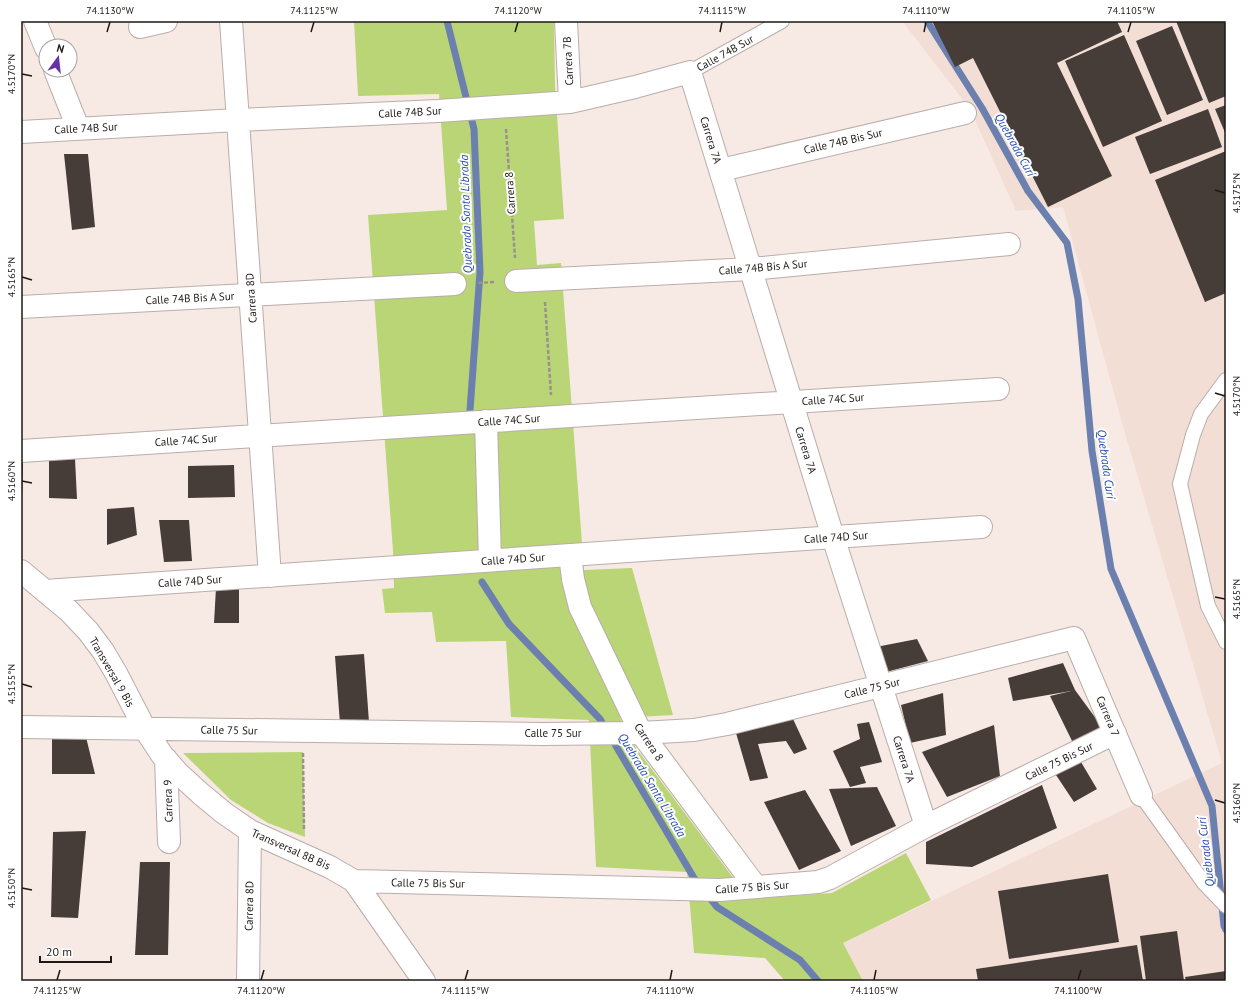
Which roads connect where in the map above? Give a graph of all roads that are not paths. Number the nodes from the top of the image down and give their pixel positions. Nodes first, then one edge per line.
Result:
1 (35, 21) edge
2 (166, 21) edge
3 (231, 21) edge
4 (566, 21) edge
5 (782, 21) edge
6 (140, 27) dead end
7 (42, 38) edge
8 (690, 72) junction
9 (58, 78) edge
10 (570, 102) junction
11 (965, 113) dead end
12 (238, 120) junction
13 (78, 128) junction
14 (21, 132) edge
15 (720, 170) junction
16 (1009, 244) dead end
17 (751, 269) junction
18 (506, 281) road end
19 (464, 284) road end
20 (250, 295) junction
21 (21, 307) edge
22 (1226, 380) edge
23 (998, 389) dead end
24 (791, 402) junction
25 (486, 421) junction
26 (260, 436) junction
27 (21, 451) edge
28 (981, 527) dead end
29 (833, 537) junction
30 (570, 555) junction
31 (490, 560) junction
32 (21, 571) edge
33 (270, 576) junction
34 (45, 591) junction
35 (1074, 638) joint
36 (1226, 642) edge
37 (881, 686) junction
38 (21, 727) edge
39 (145, 729) junction
40 (633, 733) junction
41 (1115, 733) junction
42 (166, 759) junction
43 (1141, 795) joint
44 (926, 826) junction
45 (250, 831) junction
46 (169, 842) dead end
47 (354, 881) junction
48 (756, 887) junction
49 (1226, 906) edge
50 (248, 981) edge
51 (424, 981) edge

1 - 7 street
2 - 6 street
3 - 12 street, Carrera 8D
4 - 10 street, Carrera 7B
5 - 8 lane, Calle 74B Sur
8 - 10 street, Calle 74B Sur
8 - 15 street, Carrera 7A
9 - 13 street
10 - 12 street, Calle 74B Sur
11 - 15 street, Calle 74B Bis Sur
12 - 13 street, Calle 74B Sur
12 - 20 street, Carrera 8D
13 - 14 street, Calle 74B Sur
15 - 17 street, Carrera 7A
16 - 17 street, Calle 74B Bis A Sur
17 - 18 street, Calle 74B Bis A Sur
17 - 24 street, Carrera 7A
19 - 20 street, Calle 74B Bis A Sur
20 - 21 street, Calle 74B Bis A Sur
20 - 26 street, Carrera 8D
22 - 36 lane
23 - 24 street, Calle 74C Sur
24 - 25 street, Calle 74C Sur
24 - 29 street, Carrera 7A
25 - 26 street, Calle 74C Sur
25 - 31 street
26 - 27 street, Calle 74C Sur
26 - 33 street, Carrera 8D
28 - 29 street, Calle 74D Sur
29 - 30 street, Calle 74D Sur
29 - 37 street, Carrera 7A
30 - 31 street, Calle 74D Sur
30 - 40 street, Carrera 8
31 - 33 street, Calle 74D Sur
32 - 34 street, Transversal 9 Bis
33 - 34 street, Calle 74D Sur
34 - 39 street, Transversal 9 Bis
35 - 37 street, Calle 75 Sur
35 - 41 street, Carrera 7
37 - 40 street, Calle 75 Sur
37 - 44 street, Carrera 7A
38 - 39 street, Calle 75 Sur
39 - 40 street, Calle 75 Sur
39 - 42 street, Transversal 8B Bis
40 - 48 street, Carrera 8
41 - 43 street, Carrera 7
41 - 44 street, Calle 75 Bis Sur
42 - 45 street, Transversal 8B Bis
42 - 46 street, Carrera 9
43 - 49 lane
44 - 48 street, Calle 75 Bis Sur
45 - 47 street, Transversal 8B Bis
45 - 50 street, Carrera 8D
47 - 48 street, Calle 75 Bis Sur
47 - 51 street, Transversal 8B Bis

